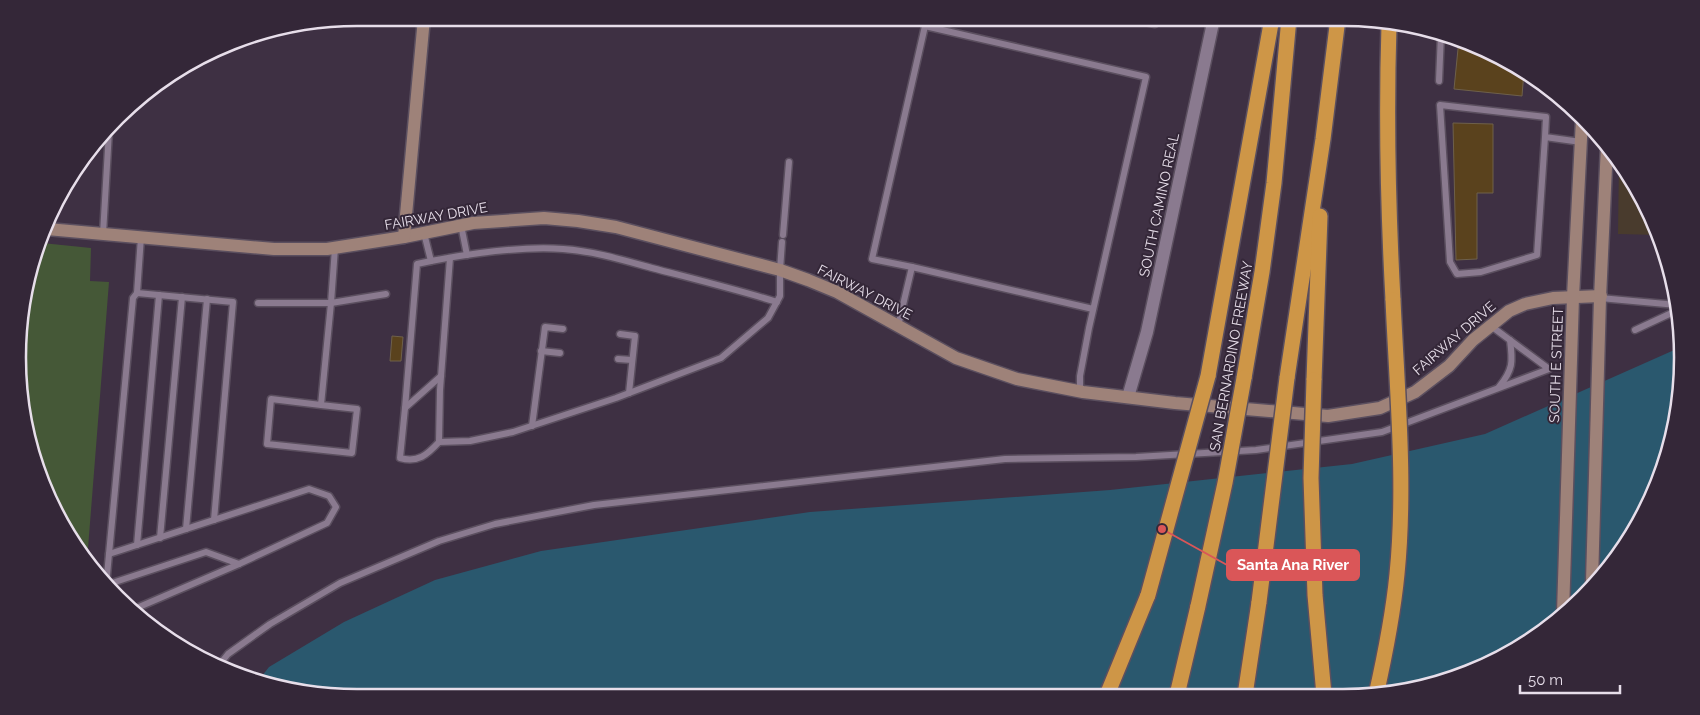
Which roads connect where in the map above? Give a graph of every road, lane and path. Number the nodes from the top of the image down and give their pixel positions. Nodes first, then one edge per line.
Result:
1 (423, 26) edge
2 (1212, 26) edge
3 (1271, 26) edge
4 (1288, 26) edge
5 (1337, 26) edge
6 (1389, 30) edge
7 (1441, 42) edge
8 (1439, 81) dead end
9 (1582, 128) edge
10 (1545, 137) junction
11 (109, 138) edge
12 (1323, 139) junction
13 (1581, 142) junction
14 (1606, 158) edge
15 (790, 162) dead end
16 (461, 225) junction
17 (52, 229) edge
18 (424, 233) junction
19 (103, 234) junction
20 (783, 234) dead end
21 (404, 237) junction
22 (141, 238) junction
23 (782, 242) dead end
24 (334, 248) junction
25 (467, 255) junction
26 (450, 258) junction
27 (431, 261) junction
28 (912, 267) junction
29 (780, 270) junction
30 (136, 293) junction
31 (386, 294) dead end
32 (159, 295) junction
33 (182, 297) junction
34 (1573, 297) junction
35 (1600, 297) junction
36 (207, 299) junction
37 (777, 302) junction
38 (258, 303) dead end
39 (331, 303) junction
40 (1669, 304) edge
41 (1093, 309) junction
42 (1671, 313) edge
43 (898, 326) junction
44 (1491, 326) junction
45 (563, 329) dead end
46 (1634, 330) dead end
47 (620, 334) dead end
48 (1510, 340) junction
49 (541, 351) junction
50 (560, 353) dead end
51 (618, 359) dead end
52 (632, 360) junction
53 (441, 376) junction
54 (1498, 388) junction
55 (1080, 391) junction
56 (629, 393) junction
57 (1128, 397) junction
58 (321, 405) junction
59 (406, 408) junction
60 (532, 426) junction
61 (438, 442) junction
62 (214, 520) junction
63 (186, 530) junction
64 (160, 538) junction
65 (137, 546) junction
66 (109, 554) junction
67 (239, 564) junction
68 (107, 575) edge
69 (1592, 576) edge
70 (115, 583) edge
71 (1148, 595) junction
72 (1563, 605) edge
73 (139, 607) edge
74 (223, 660) edge
75 (1378, 687) edge
76 (1109, 689) edge
77 (1120, 689) edge
78 (1178, 689) edge
79 (1246, 689) edge
80 (1323, 689) edge

1 - 21 street
2 - 57 street, SOUTH CAMINO REAL
3 - 71 highway, bridge
4 - 78 highway, SAN BERNARDINO FREEWAY, bridge
5 - 12 highway
6 - 75 highway, bridge
7 - 8 lane
9 - 13 street, SOUTH E STREET
10 - 10 lane
10 - 13 lane
11 - 19 lane
12 - 79 highway, bridge
12 - 80 highway, bridge
13 - 34 street, SOUTH E STREET
14 - 35 street
15 - 20 lane
16 - 18 street, FAIRWAY DRIVE
16 - 25 lane
16 - 29 street, FAIRWAY DRIVE
17 - 19 street, FAIRWAY DRIVE
18 - 21 street, FAIRWAY DRIVE
18 - 27 lane
19 - 22 street, FAIRWAY DRIVE
21 - 24 street, FAIRWAY DRIVE
22 - 24 street, FAIRWAY DRIVE
22 - 30 lane
23 - 29 lane
24 - 39 lane
25 - 26 lane
25 - 37 lane
26 - 27 lane
26 - 53 lane
27 - 59 lane
28 - 41 lane
28 - 41 lane
28 - 43 lane
29 - 37 lane
29 - 43 street, FAIRWAY DRIVE
30 - 32 lane
30 - 66 lane
31 - 39 lane
32 - 33 lane
32 - 65 lane
33 - 36 lane
33 - 64 lane
34 - 35 street, FAIRWAY DRIVE
34 - 44 street, FAIRWAY DRIVE
34 - 72 street, SOUTH E STREET
35 - 40 lane
35 - 69 street
36 - 62 lane
36 - 63 lane
37 - 56 lane
38 - 39 lane
39 - 58 lane
41 - 55 lane
42 - 46 lane
43 - 55 street, FAIRWAY DRIVE
44 - 48 lane
44 - 57 street, FAIRWAY DRIVE
45 - 49 lane
47 - 52 lane
48 - 54 lane
48 - 54 lane
49 - 50 lane
49 - 60 lane
51 - 52 lane
52 - 56 lane
53 - 59 lane
53 - 61 lane
54 - 74 lane
55 - 57 street, FAIRWAY DRIVE
56 - 60 lane
58 - 58 lane
59 - 61 lane
60 - 61 lane
62 - 63 lane
62 - 67 lane
63 - 64 lane
64 - 65 lane
65 - 66 lane
66 - 68 lane
67 - 70 lane
67 - 73 lane
71 - 76 highway
71 - 77 highway

